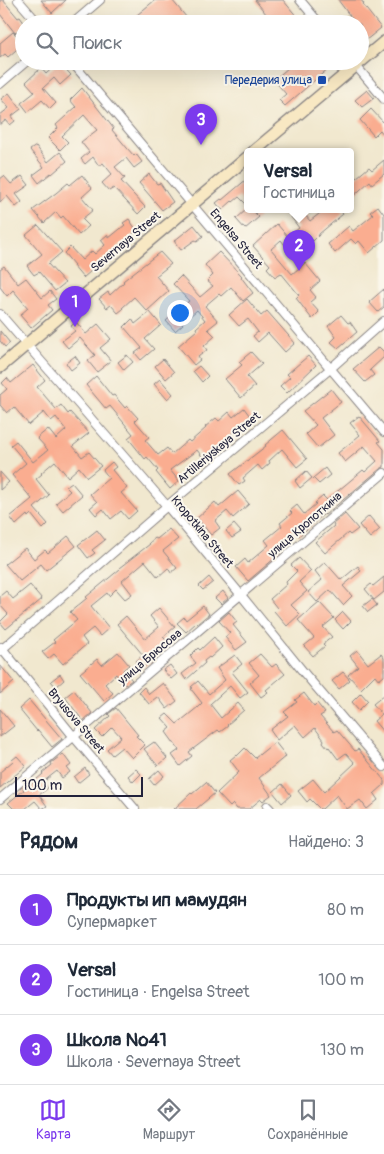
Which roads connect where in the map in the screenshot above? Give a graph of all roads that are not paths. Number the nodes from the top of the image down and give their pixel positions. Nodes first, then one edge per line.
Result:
1 (18, 0) edge
2 (100, 0) edge
3 (300, 0) edge
4 (31, 15) edge
5 (82, 15) edge
6 (312, 15) edge
7 (384, 42) edge
8 (369, 53) edge
9 (16, 70) edge
10 (79, 70) edge
11 (347, 70) edge
12 (359, 70) edge
13 (0, 84) edge
14 (384, 99) edge
15 (258, 148) edge
16 (244, 160) edge
17 (192, 204) junction
18 (0, 314) edge
19 (384, 321) edge
20 (27, 344) junction
21 (0, 367) edge
22 (330, 369) junction
23 (384, 432) edge
24 (384, 472) edge
25 (167, 506) junction
26 (241, 595) junction
27 (1, 649) edge
28 (74, 736) junction
29 (384, 767) edge
30 (0, 799) edge
31 (135, 809) edge

1 - 4 street
2 - 5 street
3 - 6 street
7 - 8 main road
9 - 13 street
10 - 17 street, Engelsa Street
11 - 15 main road
12 - 14 street
16 - 17 main road, Severnaya Street
17 - 20 main road, Severnaya Street
17 - 22 street, Engelsa Street
18 - 20 street, Kropotkina Street
19 - 22 street, Artilleriyskaya Street
20 - 21 main road, Severnaya Street
20 - 25 street, Kropotkina Street
22 - 23 street, Engelsa Street
22 - 25 street, Artilleriyskaya Street
24 - 26 street, улица Кропоткина
25 - 26 street, Kropotkina Street
25 - 27 street, Artilleriyskaya Street
26 - 28 street, улица Брюсова
26 - 29 street, Kropotkina Street
27 - 28 street, Bryusova Street
28 - 30 street, улица Брюсова
28 - 31 street, Bryusova Street

